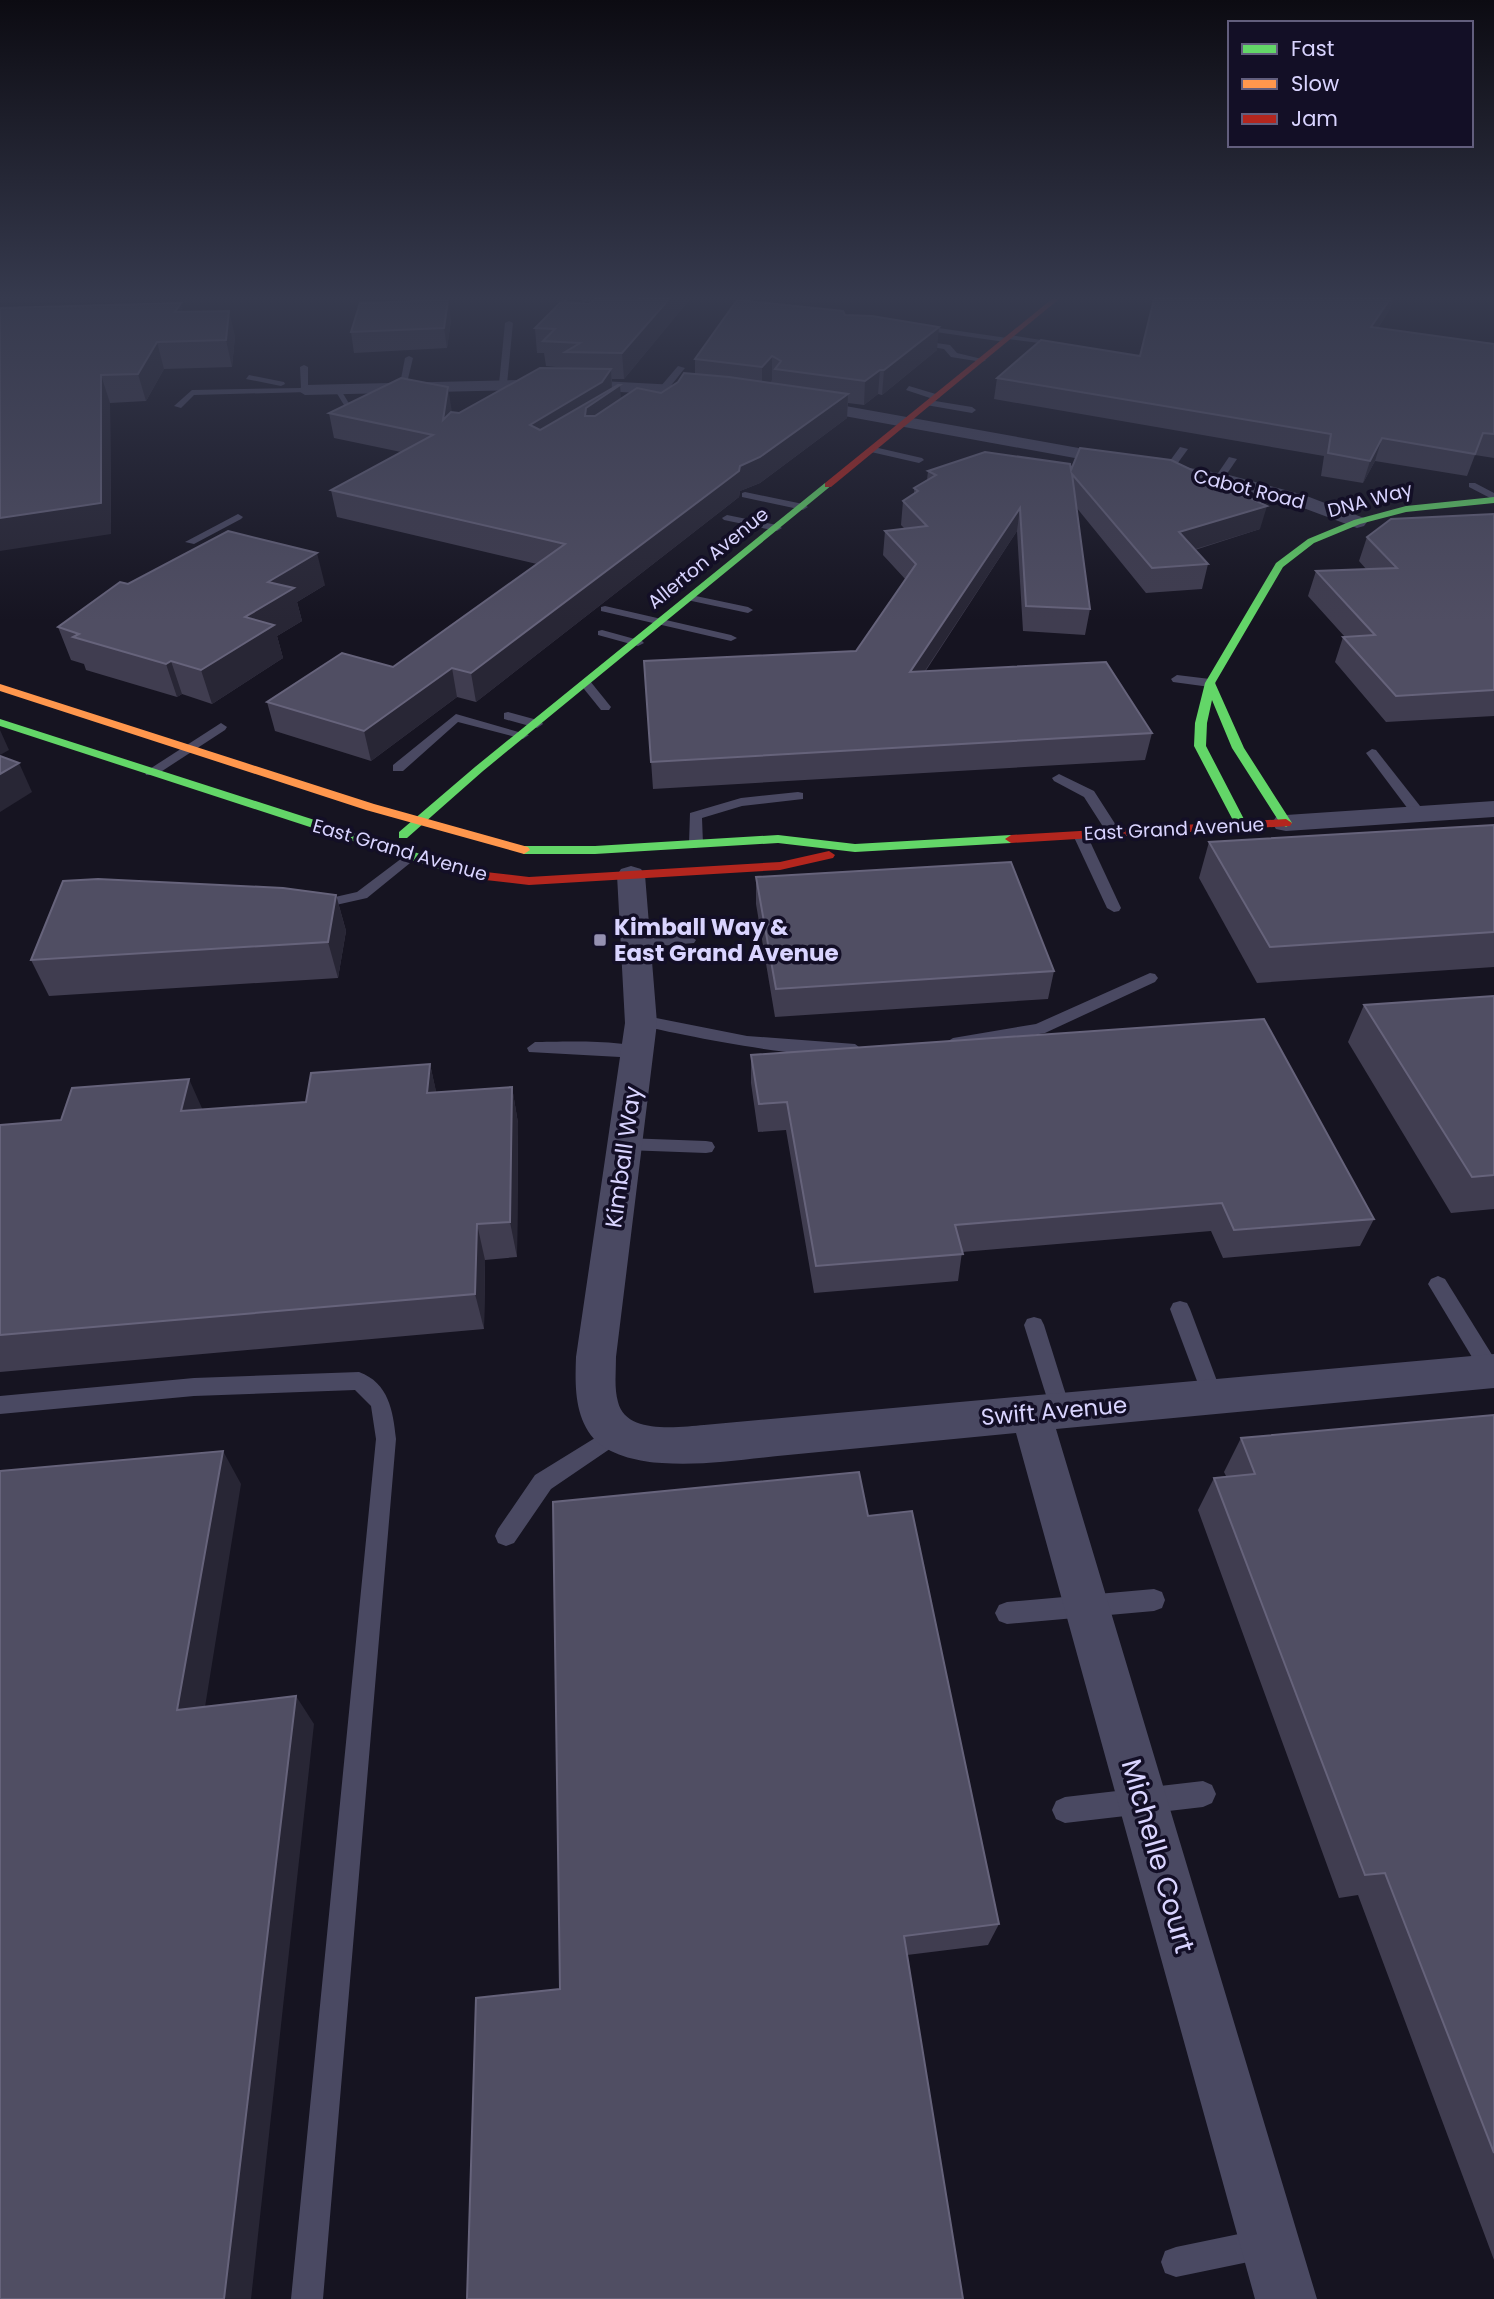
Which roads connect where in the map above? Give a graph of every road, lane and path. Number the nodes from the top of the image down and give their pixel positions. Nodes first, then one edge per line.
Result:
1 (637, 406) edge
2 (817, 406) edge
3 (925, 406) edge
4 (958, 406) edge
5 (635, 408) edge
6 (972, 410) dead end
7 (906, 422) junction
8 (1183, 449) dead end
9 (874, 450) junction
10 (1232, 459) dead end
11 (919, 460) dead end
12 (1170, 469) junction
13 (1219, 479) junction
14 (1472, 485) dead end
15 (745, 495) edge
16 (1494, 499) edge
17 (803, 507) junction
18 (238, 517) dead end
19 (727, 518) dead end
20 (1357, 522) junction
21 (777, 528) junction
22 (190, 542) dead end
23 (691, 598) junction
24 (605, 609) dead end
25 (748, 610) dead end
26 (662, 623) junction
27 (603, 633) dead end
28 (731, 638) dead end
29 (638, 643) junction
30 (1177, 679) dead end
31 (1210, 683) junction
32 (586, 684) junction
33 (0, 687) edge
34 (606, 707) dead end
35 (508, 716) dead end
36 (0, 722) edge
37 (537, 724) junction
38 (221, 727) dead end
39 (523, 735) junction
40 (188, 748) junction
41 (1372, 754) dead end
42 (398, 768) dead end
43 (151, 772) junction
44 (1059, 778) dead end
45 (798, 796) dead end
46 (1494, 809) edge
47 (1419, 814) junction
48 (419, 821) junction
49 (1286, 823) junction
50 (1241, 825) junction
51 (1114, 833) junction
52 (1080, 835) junction
53 (696, 844) junction
54 (855, 848) junction
55 (387, 849) junction
56 (410, 856) junction
57 (631, 875) junction
58 (318, 905) edge
59 (1114, 908) dead end
60 (689, 940) dead end
61 (636, 943) junction
62 (1150, 978) dead end
63 (639, 1036) junction
64 (941, 1044) edge
65 (535, 1048) dead end
66 (868, 1050) edge
67 (625, 1144) junction
68 (706, 1147) dead end
69 (1438, 1284) dead end
70 (1181, 1309) dead end
71 (1034, 1325) dead end
72 (1492, 1371) edge
73 (1213, 1397) junction
74 (0, 1405) edge
75 (1046, 1412) junction
76 (616, 1434) junction
77 (506, 1536) dead end
78 (1154, 1600) dead end
79 (1086, 1605) junction
80 (1007, 1613) dead end
81 (1203, 1794) dead end
82 (1143, 1802) junction
83 (1065, 1810) dead end
84 (1270, 2243) junction
85 (1176, 2262) dead end
86 (307, 2299) edge
87 (1286, 2299) edge

1 - 5 lane
2 - 7 street, Cabot Road
3 - 7 main road, Allerton Avenue
4 - 6 lane
7 - 9 main road, Allerton Avenue
7 - 12 street, Cabot Road
8 - 12 lane
9 - 11 lane
9 - 17 main road, Allerton Avenue
10 - 13 lane
12 - 13 street, Cabot Road
13 - 20 street, Cabot Road
14 - 16 lane
15 - 17 lane
16 - 20 main road, DNA Way
17 - 21 main road, Allerton Avenue
18 - 22 lane
19 - 21 lane
20 - 31 main road, DNA Way
21 - 23 main road, Allerton Avenue
23 - 25 lane
23 - 26 main road, Allerton Avenue
24 - 26 lane
26 - 28 lane
26 - 29 main road, Allerton Avenue
27 - 29 lane
29 - 32 main road, Allerton Avenue
30 - 31 lane
31 - 49 main road
31 - 50 main road, DNA Way
32 - 34 lane
32 - 37 main road, Allerton Avenue
33 - 40 main road, East Grand Avenue
35 - 37 lane
36 - 43 main road, East Grand Avenue
37 - 39 main road, Allerton Avenue
38 - 40 lane
39 - 42 lane
39 - 48 main road, Allerton Avenue
40 - 43 lane
40 - 48 main road, East Grand Avenue
41 - 47 lane
43 - 55 main road, East Grand Avenue
44 - 51 lane
45 - 53 lane
46 - 47 street, East Grand Avenue
47 - 49 street, East Grand Avenue
48 - 53 main road, East Grand Avenue
48 - 55 main road, Allerton Avenue
49 - 50 main road, East Grand Avenue
50 - 51 main road, East Grand Avenue
51 - 52 main road, East Grand Avenue
52 - 54 main road, East Grand Avenue
52 - 59 lane
53 - 54 main road, East Grand Avenue
54 - 57 main road, East Grand Avenue
55 - 56 main road, East Grand Avenue
56 - 57 main road, East Grand Avenue
56 - 58 lane
57 - 61 street, Kimball Way
60 - 61 lane
61 - 63 street, Kimball Way
62 - 64 lane
63 - 65 lane
63 - 66 lane
63 - 67 street, Kimball Way
67 - 68 lane
67 - 76 street, Kimball Way
69 - 72 lane
70 - 73 lane
71 - 75 lane
72 - 73 street, Swift Avenue
73 - 75 street, Swift Avenue
74 - 86 lane
75 - 76 street, Swift Avenue
75 - 79 street, Michelle Court
76 - 77 lane
78 - 79 lane
79 - 80 lane
79 - 82 street, Michelle Court
81 - 82 lane
82 - 83 lane
82 - 84 street, Michelle Court
84 - 85 lane
84 - 87 street, Michelle Court

